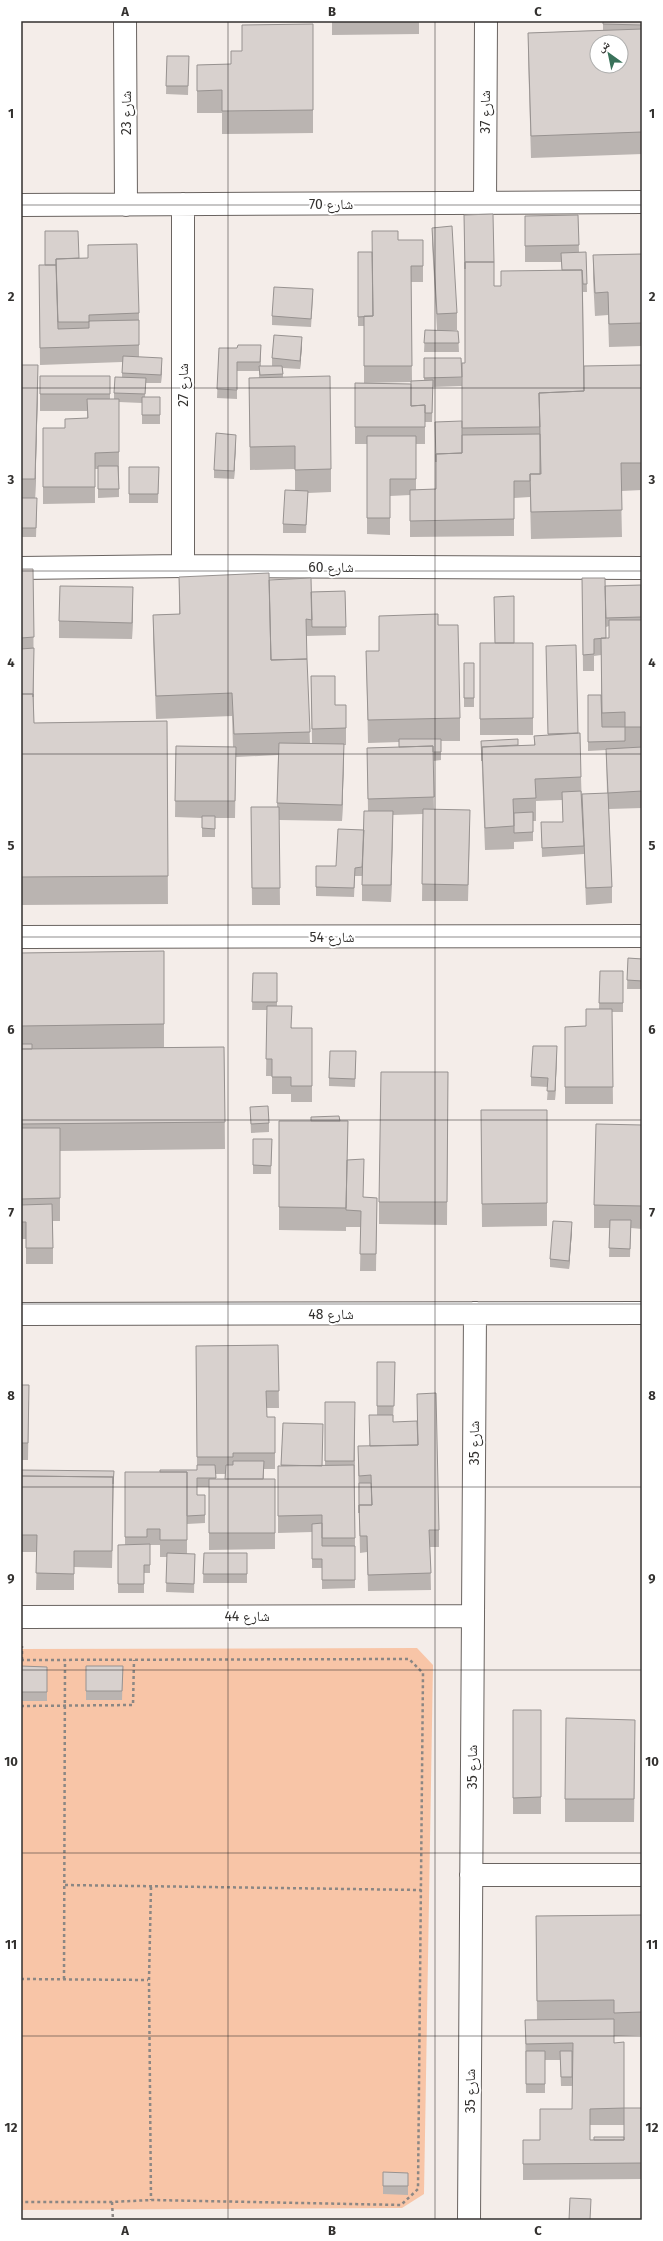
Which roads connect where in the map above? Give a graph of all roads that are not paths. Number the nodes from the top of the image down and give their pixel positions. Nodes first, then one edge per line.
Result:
1 (125, 21) edge
2 (486, 21) edge
3 (642, 202) edge
4 (484, 203) junction
5 (126, 204) junction
6 (183, 204) junction
7 (21, 205) edge
8 (183, 566) junction
9 (21, 568) edge
10 (642, 568) edge
11 (642, 936) edge
12 (21, 938) edge
13 (475, 1313) junction
14 (642, 1313) edge
15 (21, 1314) edge
16 (473, 1616) junction
17 (21, 1617) edge
18 (471, 1875) junction
19 (642, 1875) edge
20 (470, 2220) edge

1 - 5 street, شارع 23
2 - 4 street, شارع 37
3 - 4 street, شارع 70
4 - 6 street, شارع 70
5 - 6 street, شارع 70
5 - 7 street, شارع 70
6 - 8 street, شارع 27
8 - 9 street, شارع 60
8 - 10 street, شارع 60
11 - 12 street, شارع 54
13 - 14 street, شارع 48
13 - 15 street, شارع 48
13 - 16 street, شارع 35
16 - 17 street, شارع 44
16 - 18 street, شارع 35
18 - 19 street
18 - 20 street, شارع 35

